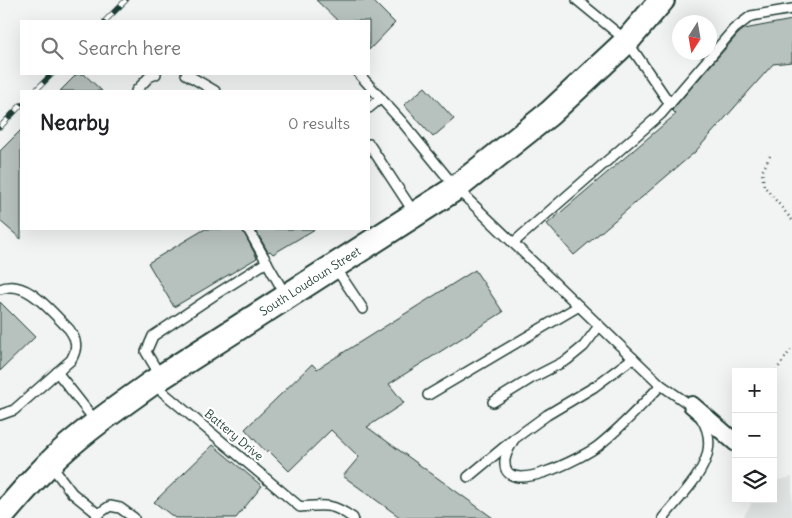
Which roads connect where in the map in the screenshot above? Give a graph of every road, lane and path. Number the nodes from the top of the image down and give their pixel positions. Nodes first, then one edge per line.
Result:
1 (577, 0) edge
2 (662, 0) edge
3 (792, 9) edge
4 (627, 41) junction
5 (154, 75) edge
6 (188, 75) edge
7 (360, 75) edge
8 (137, 90) edge
9 (213, 90) edge
10 (381, 98) junction
11 (670, 104) junction
12 (370, 107) edge
13 (370, 146) edge
14 (770, 156) dead end
15 (456, 188) junction
16 (415, 215) junction
17 (792, 220) edge
18 (249, 230) edge
19 (513, 243) junction
20 (267, 262) junction
21 (335, 267) junction
22 (0, 289) edge
23 (286, 297) junction
24 (579, 306) junction
25 (363, 309) dead end
26 (600, 326) junction
27 (792, 348) edge
28 (633, 358) junction
29 (777, 369) edge
30 (57, 372) junction
31 (157, 380) junction
32 (661, 385) junction
33 (428, 395) dead end
34 (493, 402) dead end
35 (692, 405) junction
36 (0, 415) edge
37 (97, 423) junction
38 (514, 438) junction
39 (732, 440) edge
40 (50, 464) junction
41 (468, 477) dead end
42 (97, 516) edge
43 (0, 518) edge
44 (134, 518) edge
45 (353, 518) edge
46 (663, 518) edge

1 - 4 lane
2 - 4 main road, South Loudoun Street
3 - 11 lane
4 - 11 lane
4 - 15 main road, South Loudoun Street
5 - 8 lane
6 - 9 lane
7 - 10 lane
10 - 12 lane
10 - 15 lane
11 - 19 lane
13 - 16 lane
14 - 17 path
15 - 16 main road, South Loudoun Street
15 - 19 lane
16 - 21 main road, South Loudoun Street
18 - 20 lane
19 - 24 lane
20 - 23 lane
20 - 31 lane, Battery Drive
21 - 23 main road, South Loudoun Street
21 - 25 lane
22 - 30 lane
23 - 31 main road, South Loudoun Street
24 - 26 lane
24 - 33 lane
26 - 28 lane
26 - 34 lane
27 - 29 path
28 - 32 lane
28 - 38 lane
30 - 36 lane
30 - 37 lane
31 - 37 main road, South Loudoun Street
31 - 45 lane, Battery Drive
32 - 35 lane
32 - 38 lane
35 - 39 street
35 - 46 lane
37 - 40 main road, South Loudoun Street
38 - 41 lane
40 - 42 lane
40 - 43 main road, South Loudoun Street
42 - 44 lane

